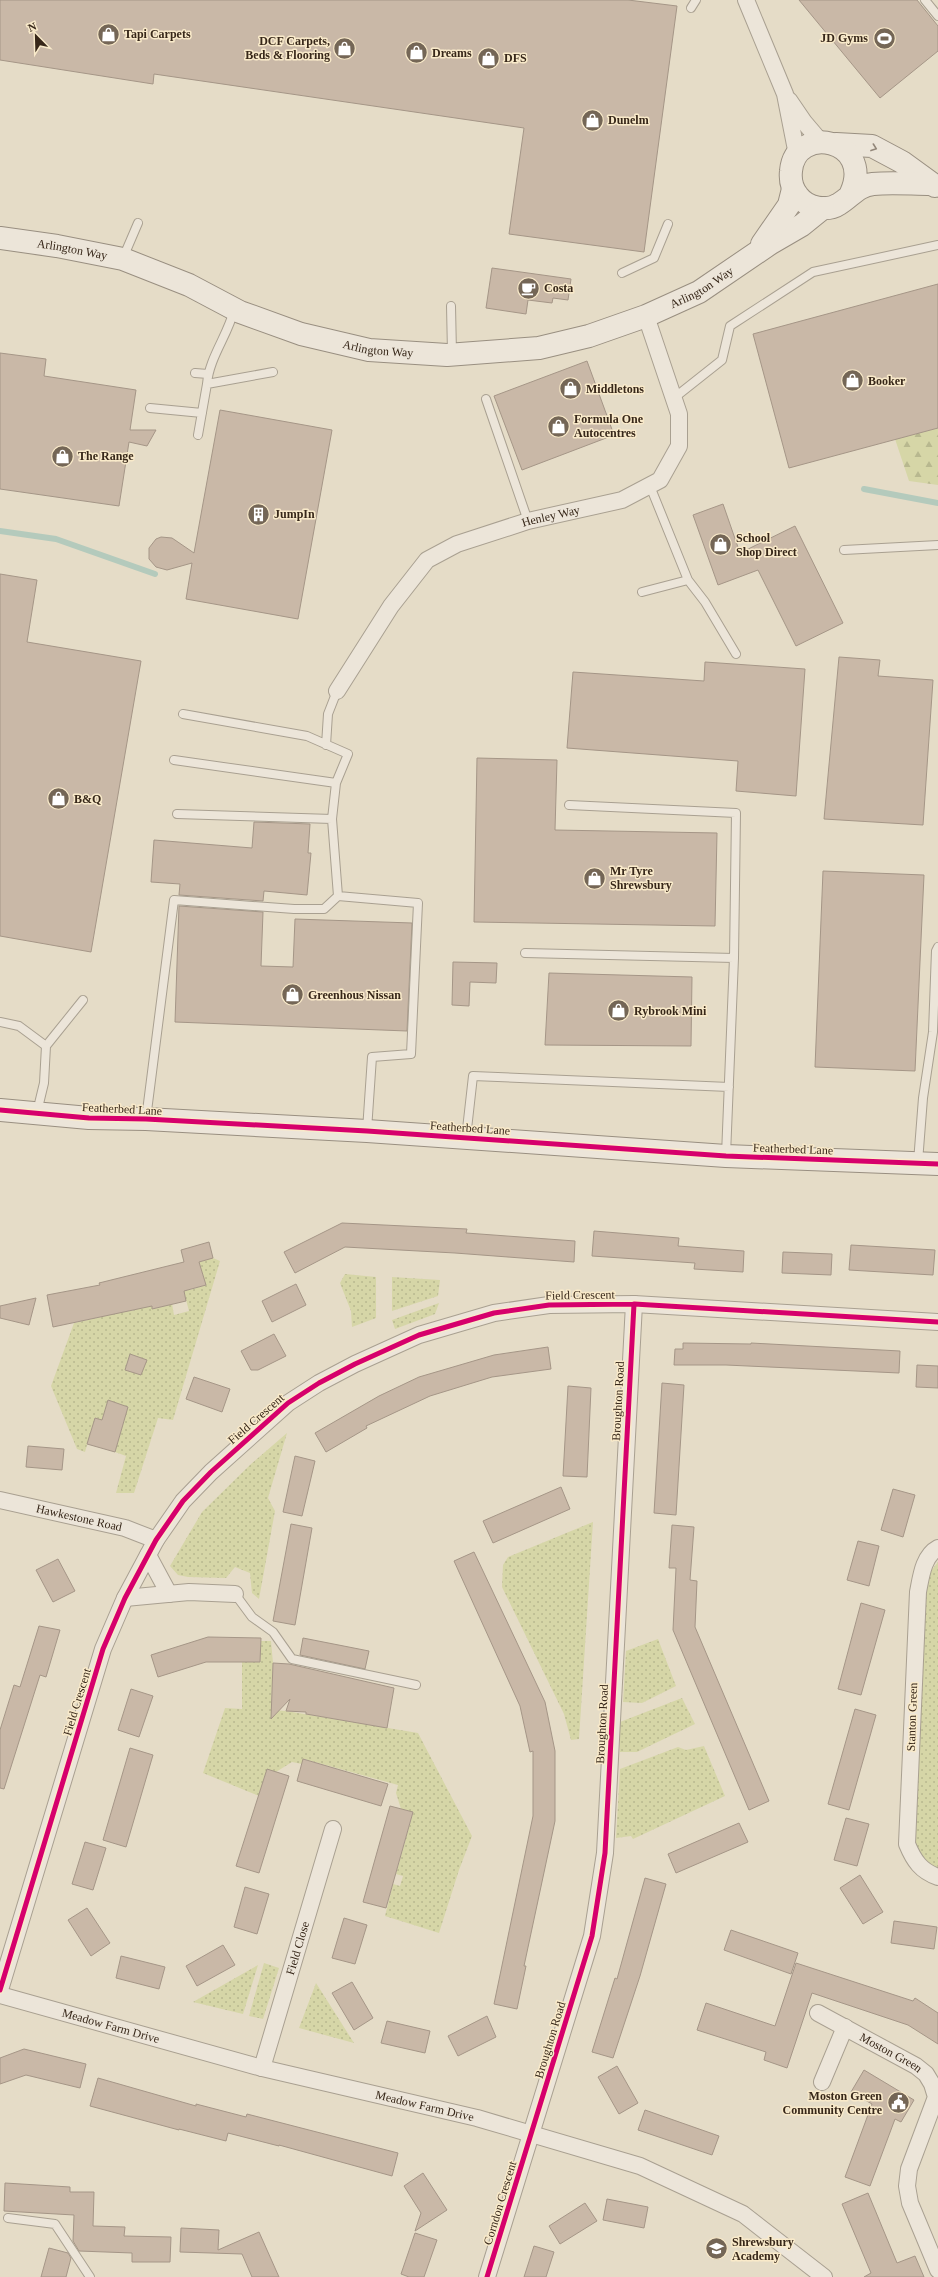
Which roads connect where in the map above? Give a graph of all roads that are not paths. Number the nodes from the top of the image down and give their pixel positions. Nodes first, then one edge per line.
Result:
1 (696, 0) edge
2 (746, 0) edge
3 (925, 0) edge
4 (691, 8) dead end
5 (938, 16) edge
6 (785, 94) junction
7 (829, 143) junction
8 (797, 155) junction
9 (935, 186) edge
10 (793, 189) junction
11 (851, 193) junction
12 (823, 208) junction
13 (138, 223) dead end
14 (668, 224) dead end
15 (0, 238) edge
16 (938, 245) edge
17 (754, 255) junction
18 (123, 259) junction
19 (622, 273) dead end
20 (451, 306) dead end
21 (234, 309) junction
22 (646, 316) junction
23 (452, 355) junction
24 (273, 372) dead end
25 (195, 373) dead end
26 (208, 374) junction
27 (207, 384) junction
28 (674, 398) junction
29 (486, 399) dead end
30 (150, 408) dead end
31 (202, 413) junction
32 (198, 436) dead end
33 (650, 486) junction
34 (528, 521) junction
35 (938, 545) edge
36 (844, 550) dead end
37 (688, 580) junction
38 (642, 592) dead end
39 (736, 654) dead end
40 (337, 692) joint
41 (183, 714) dead end
42 (326, 744) junction
43 (174, 760) dead end
44 (336, 783) junction
45 (569, 805) dead end
46 (177, 814) dead end
47 (332, 819) junction
48 (338, 896) junction
49 (938, 947) edge
50 (525, 953) dead end
51 (734, 958) junction
52 (84, 1000) dead end
53 (0, 1022) edge
54 (46, 1046) junction
55 (729, 1087) junction
56 (0, 1110) edge
57 (37, 1112) junction
58 (146, 1119) junction
59 (367, 1131) junction
60 (466, 1138) junction
61 (726, 1156) junction
62 (928, 1163) edge
63 (634, 1304) junction
64 (938, 1322) edge
65 (0, 1500) edge
66 (156, 1540) junction
67 (938, 1548) edge
68 (148, 1555) junction
69 (169, 1594) junction
70 (235, 1594) joint
71 (125, 1598) junction
72 (416, 1686) dead end
73 (333, 1829) dead end
74 (938, 1877) edge
75 (0, 1990) edge
76 (0, 1995) edge
77 (818, 2013) dead end
78 (845, 2027) junction
79 (262, 2068) junction
80 (822, 2082) dead end
81 (531, 2135) junction
82 (8, 2218) dead end
83 (938, 2270) edge
84 (90, 2277) edge
85 (487, 2277) edge
86 (824, 2277) edge

1 - 4 lane
2 - 6 street
3 - 5 lane
6 - 7 street
6 - 8 street
7 - 8 street, Arlington Way
7 -> 9 street, Arlington Way
7 - 11 street
8 - 10 street, Arlington Way
9 - 11 street, Arlington Way
10 - 12 street
10 - 17 street, Arlington Way
11 - 12 street, Arlington Way
12 - 17 street, Arlington Way
13 - 18 lane
14 - 19 lane
15 - 18 street, Arlington Way
16 - 28 lane
17 - 22 street, Arlington Way
18 - 21 street, Arlington Way
20 - 23 lane
21 - 23 street, Arlington Way
21 - 26 lane
22 - 23 street, Arlington Way
22 - 28 street, Henley Way
24 - 27 lane
25 - 26 lane
26 - 27 lane
27 - 31 lane
28 - 33 street, Henley Way
29 - 34 lane
30 - 31 lane
31 - 32 lane
33 - 34 street, Henley Way
33 - 37 lane
34 - 40 street, Henley Way
35 - 36 lane
37 - 38 lane
37 - 39 lane
40 - 42 lane
41 - 42 lane
42 - 44 lane
43 - 44 lane
44 - 47 lane
45 - 51 lane
46 - 47 lane
47 - 48 lane
48 - 58 lane
48 - 59 lane
49 - 62 lane
50 - 51 lane
51 - 55 lane
52 - 54 lane
53 - 54 lane
54 - 57 lane
55 - 60 lane
55 - 61 lane
56 - 57 street, Featherbed Lane
57 - 58 street, Featherbed Lane
58 - 59 street, Featherbed Lane
59 - 60 street, Featherbed Lane
60 - 61 street, Featherbed Lane
61 - 62 street, Featherbed Lane
63 - 64 street, Field Crescent
63 - 66 street, Field Crescent
63 - 81 street, Broughton Road
65 - 66 street, Hawkestone Road
66 - 68 street, Field Crescent
67 - 74 street, Stanton Green
68 - 69 street
68 - 71 street, Field Crescent
69 - 70 street
69 - 71 street
70 - 72 lane
71 - 75 street, Field Crescent
73 - 79 street, Field Close
76 - 79 street, Meadow Farm Drive
77 - 78 street, Moston Green
78 - 80 street
78 - 83 street, Moston Green
79 - 81 street, Meadow Farm Drive
81 - 85 street, Corndon Crescent
81 - 86 street, Meadow Farm Drive
82 - 84 lane

